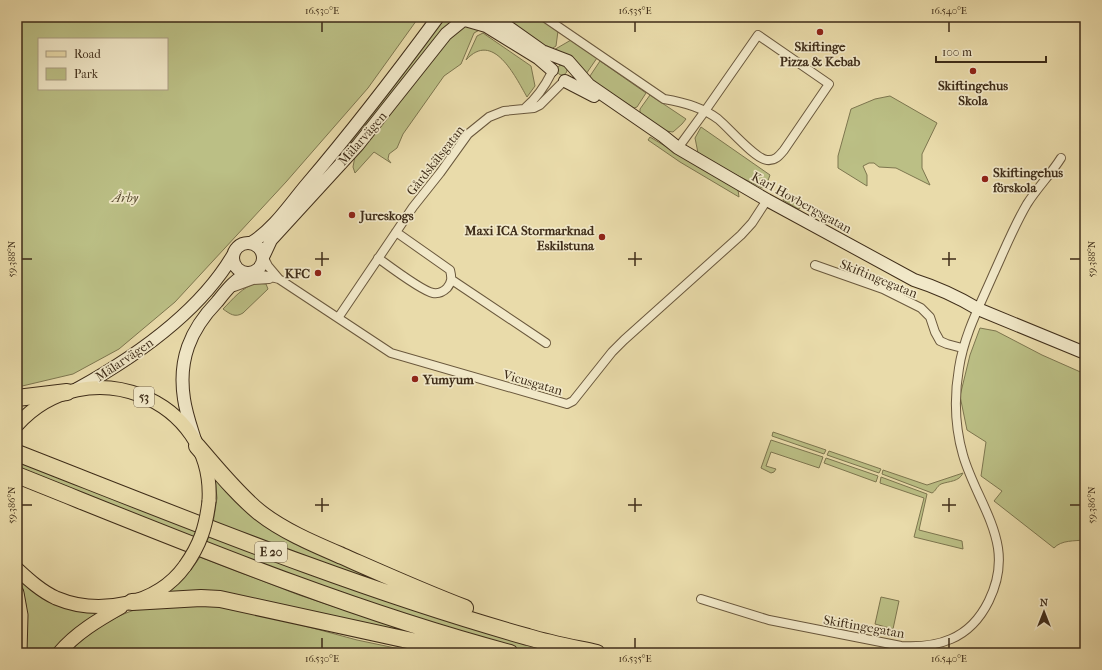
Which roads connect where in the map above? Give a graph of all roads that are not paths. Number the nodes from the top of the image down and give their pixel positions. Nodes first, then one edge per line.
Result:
1 (438, 17) edge
2 (494, 17) edge
3 (544, 17) edge
4 (462, 19) edge
5 (567, 63) junction
6 (552, 71) junction
7 (565, 81) junction
8 (525, 108) junction
9 (705, 111) junction
10 (678, 148) junction
11 (1061, 158) dead end
12 (767, 200) junction
13 (396, 232) junction
14 (251, 243) junction
15 (233, 255) junction
16 (264, 257) junction
17 (378, 258) junction
18 (815, 265) dead end
19 (251, 273) junction
20 (279, 280) junction
21 (452, 280) junction
22 (229, 289) junction
23 (978, 310) junction
24 (338, 318) junction
25 (546, 343) dead end
26 (962, 348) junction
27 (1085, 353) edge
28 (72, 391) junction
29 (17, 398) edge
30 (17, 425) edge
31 (196, 443) junction
32 (17, 453) edge
33 (17, 475) edge
34 (17, 569) edge
35 (17, 594) edge
36 (701, 599) dead end
37 (129, 603) junction
38 (529, 638) junction
39 (20, 653) edge
40 (59, 653) edge
41 (467, 653) edge
42 (510, 653) edge
43 (598, 653) edge

1 - 14 main road, Mälarvägen
2 - 5 main road, Karl Hovbergsgatan
3 - 9 street
4 - 6 main road
4 - 16 main road, Mälarvägen
5 - 6 main road
5 - 7 main road
5 - 10 main road, Karl Hovbergsgatan
6 - 7 main road
6 - 8 street
7 - 8 street, Gårdskälsgatan
7 - 10 main road, Karl Hovbergsgatan
8 - 13 street, Gårdskälsgatan
9 - 9 street
9 - 10 street
10 - 12 main road, Karl Hovbergsgatan
11 - 23 street
12 - 23 main road, Karl Hovbergsgatan
12 - 24 street, Vicusgatan
13 - 17 street, Gårdskälsgatan
13 - 21 street
14 - 15 main road
14 - 16 main road
15 - 19 main road
15 - 28 main road, Mälarvägen
16 - 19 main road
16 - 20 street, Vicusgatan
17 - 21 street
17 - 24 street, Gårdskälsgatan
18 - 26 street, Skiftingegatan
19 - 20 street, Vicusgatan
19 - 22 main road
20 - 22 street
20 - 24 street, Vicusgatan
21 - 25 street
22 - 31 main road
23 - 26 street, Skiftingegatan
23 - 27 main road, Karl Hovbergsgatan
26 - 36 street, Skiftingegatan
28 - 29 highway
28 - 30 main road, 53
28 - 31 main road, 53
31 - 37 main road, 53, bridge
31 - 38 highway, E 20
32 - 38 highway, E 20
33 - 42 highway, E 20
34 - 37 main road, 53
35 - 39 main road
37 - 40 main road, 53
37 - 41 highway
38 - 43 highway, E 20

